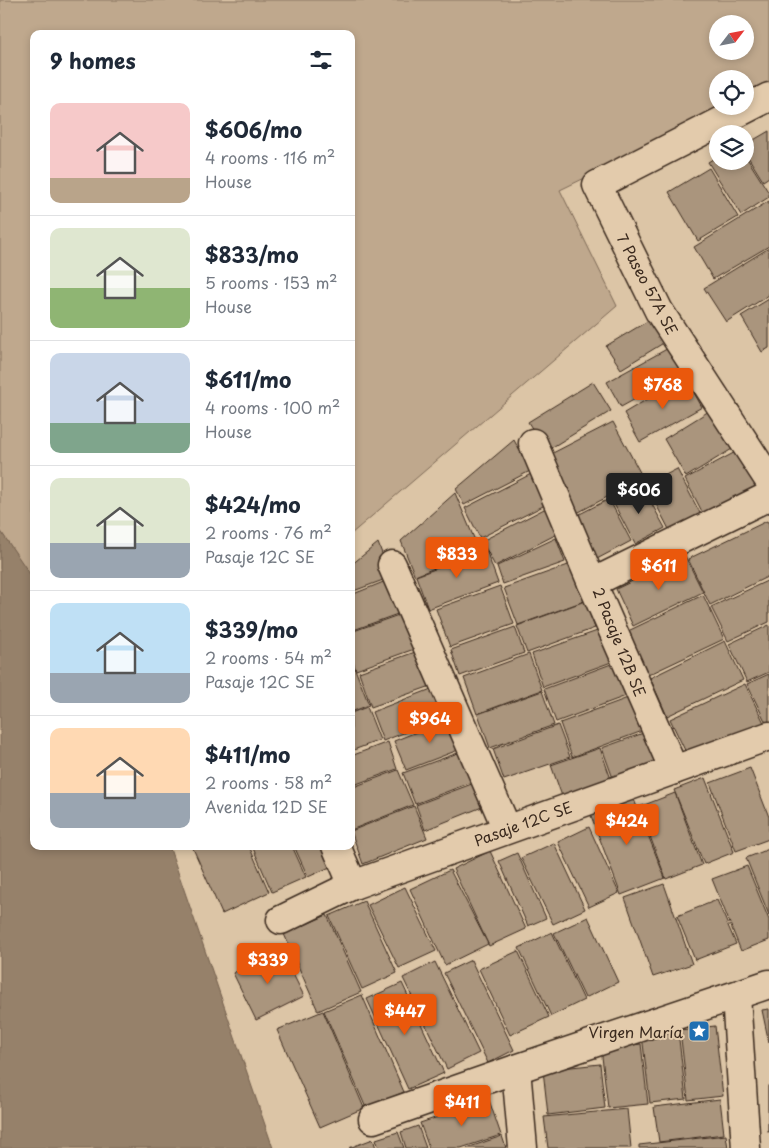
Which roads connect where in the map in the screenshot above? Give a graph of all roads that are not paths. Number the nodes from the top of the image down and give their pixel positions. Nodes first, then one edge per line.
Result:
1 (769, 97) edge
2 (533, 443) dead end
3 (769, 480) edge
4 (769, 496) edge
5 (392, 565) dead end
6 (592, 583) junction
7 (769, 736) edge
8 (674, 770) junction
9 (507, 829) junction
10 (338, 850) edge
11 (353, 885) junction
12 (281, 920) dead end
13 (769, 984) edge
14 (736, 996) junction
15 (516, 1069) junction
16 (373, 1119) dead end
17 (523, 1148) edge
18 (746, 1148) edge

1 - 3 street, 7 Paseo 57A SE
2 - 6 street
4 - 6 street, 2 Pasaje 12B SE
5 - 9 street
6 - 8 street, 2 Pasaje 12B SE
7 - 8 street, Pasaje 12C SE
8 - 9 street, Pasaje 12C SE
9 - 11 street, Pasaje 12C SE
10 - 11 street
11 - 12 street, Pasaje 12C SE
13 - 14 street
14 - 15 street
14 - 18 street
15 - 16 street
15 - 17 street

